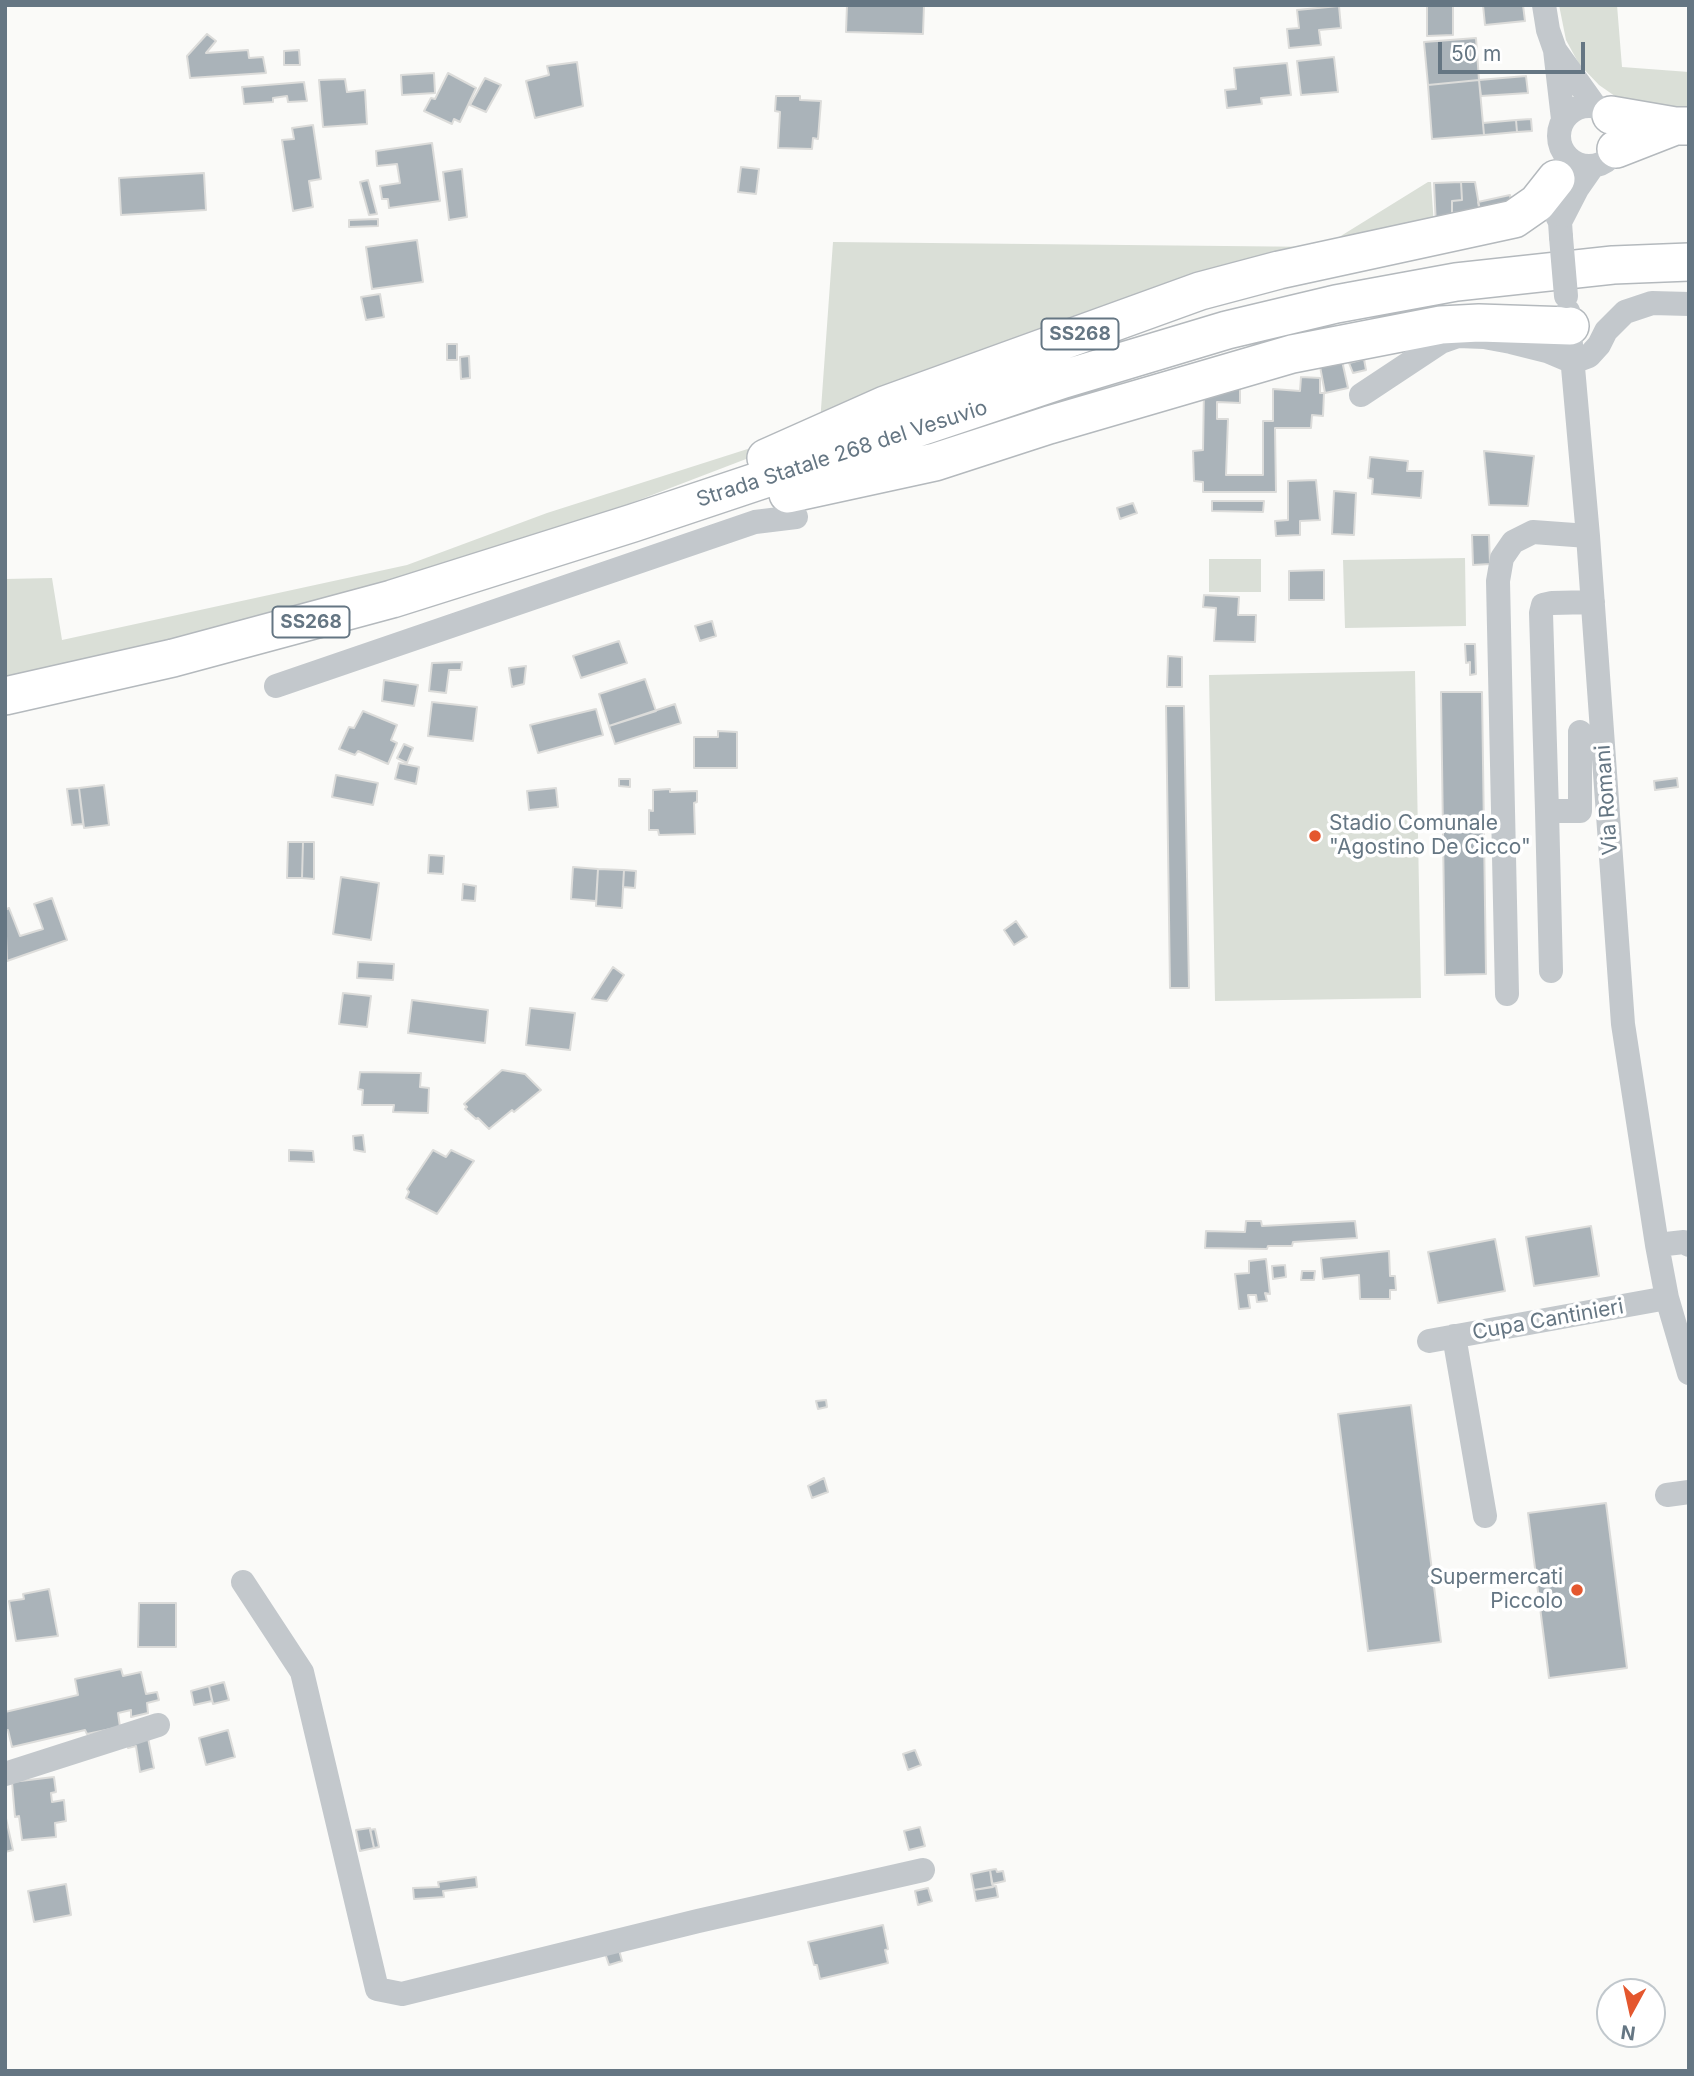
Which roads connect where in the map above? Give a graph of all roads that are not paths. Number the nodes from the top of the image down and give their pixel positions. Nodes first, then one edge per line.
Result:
1 (1544, 5) edge
2 (1555, 50) junction
3 (1563, 119) junction
4 (1682, 126) edge
5 (1604, 134) junction
6 (1558, 163) junction
7 (1560, 230) junction
8 (1689, 262) edge
9 (1689, 304) edge
10 (1570, 328) junction
11 (1362, 395) dead end
12 (796, 517) dead end
13 (622, 526) junction
14 (1588, 536) junction
15 (1592, 602) junction
16 (276, 686) dead end
17 (5, 696) edge
18 (1580, 732) dead end
19 (1547, 811) junction
20 (1551, 971) dead end
21 (1507, 994) dead end
22 (1657, 1245) junction
23 (1689, 1245) edge
24 (1667, 1298) junction
25 (1454, 1336) junction
26 (1429, 1341) dead end
27 (1689, 1373) edge
28 (1485, 1516) dead end
29 (243, 1582) dead end
30 (158, 1725) dead end
31 (5, 1774) edge
32 (923, 1870) dead end

1 - 2 street
2 - 3 street
2 - 5 street
3 - 5 street
3 - 6 street, Via Romani
4 - 5 highway
5 - 6 street
5 - 7 street
6 - 7 street, Via Romani
6 - 13 highway, SS268
7 - 10 street, Via Romani, bridge
8 - 13 highway, Strada Statale 268 del Vesuvio / SS268
9 - 10 street
10 - 11 street
10 - 13 highway, SS268
10 - 14 street, Via Romani
12 - 16 street
13 - 17 highway, Strada Statale 268 del Vesuvio / SS268
14 - 15 street, Via Romani
14 - 21 street
15 - 19 street
15 - 22 street, Via Romani
18 - 19 street
19 - 20 street
22 - 23 street
22 - 24 street, Via Romani
24 - 25 street, Cupa Cantinieri
24 - 27 street, Via Romani
25 - 26 street, Cupa Cantinieri
25 - 28 street
29 - 32 street
30 - 31 street

